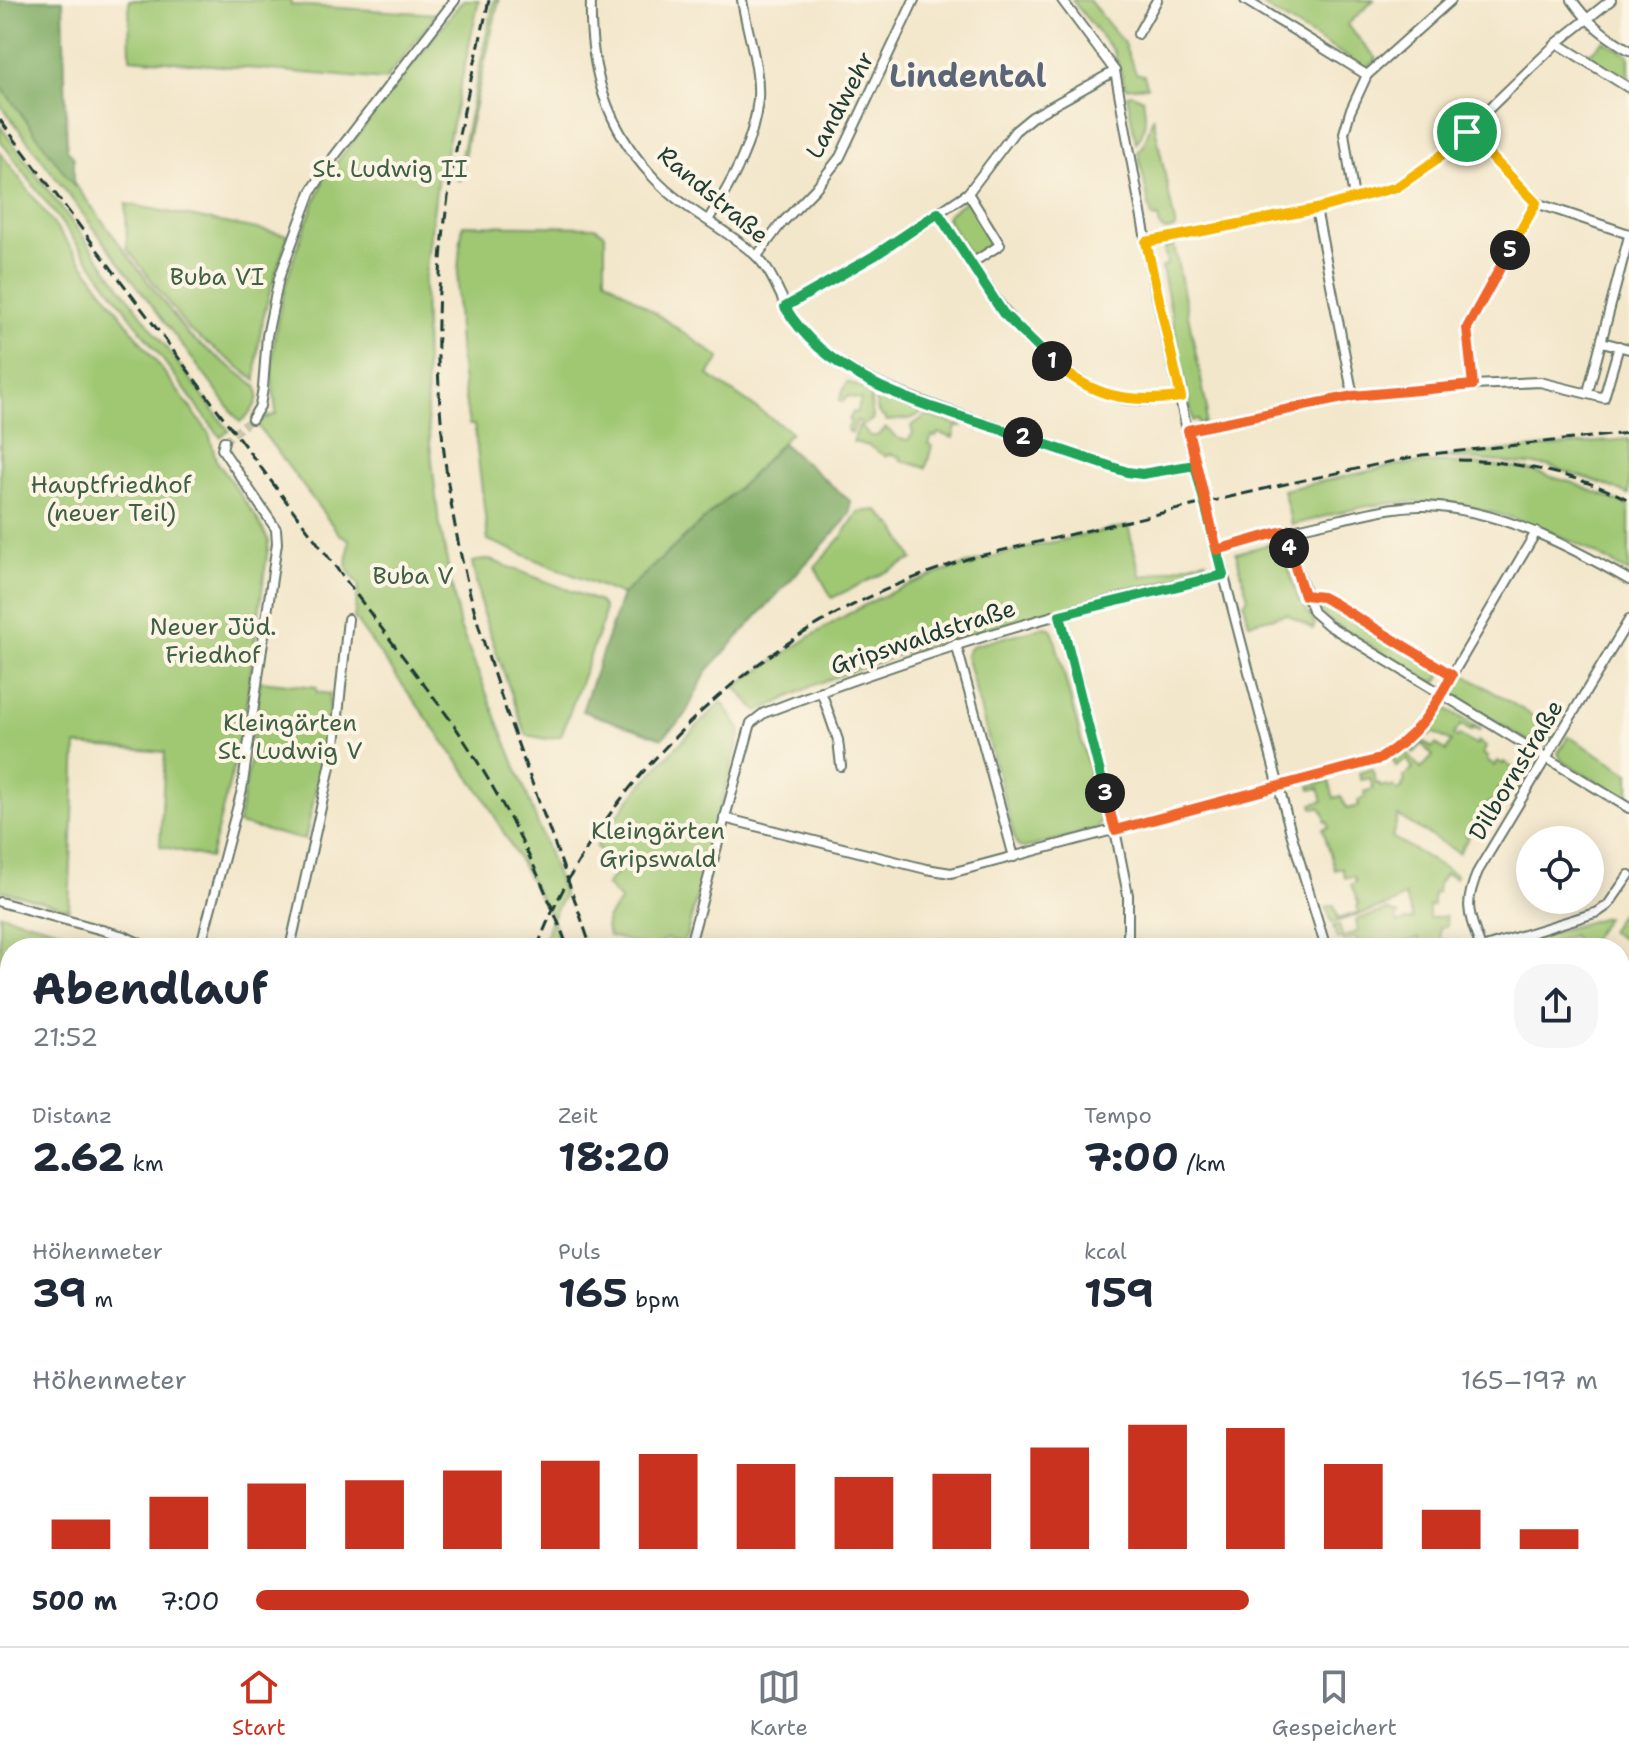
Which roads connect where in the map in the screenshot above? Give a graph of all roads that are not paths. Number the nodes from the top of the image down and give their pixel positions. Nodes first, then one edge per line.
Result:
1 (455, 0) edge
2 (591, 0) edge
3 (742, 0) edge
4 (914, 0) edge
5 (1062, 0) edge
6 (1157, 0) edge
7 (1245, 0) edge
8 (1451, 0) edge
9 (1572, 0) edge
10 (1611, 0) edge
11 (1587, 21) junction
12 (1138, 34) dead end
13 (1557, 43) junction
14 (1629, 50) edge
15 (1115, 71) junction
16 (1367, 75) junction
17 (1629, 88) edge
18 (1467, 132) junction
19 (968, 193) junction
20 (1354, 199) junction
21 (1536, 203) junction
22 (1316, 209) junction
23 (938, 213) junction
24 (708, 220) junction
25 (1629, 235) edge
26 (1146, 242) junction
27 (757, 256) junction
28 (972, 263) junction
29 (785, 307) junction
30 (1602, 342) junction
31 (1619, 346) junction
32 (1629, 349) edge
33 (1473, 385) junction
34 (1588, 392) junction
35 (1353, 396) junction
36 (1181, 397) junction
37 (252, 419) tunnel mouth
38 (1188, 430) junction
39 (224, 441) dead end
40 (1195, 465) junction
41 (1283, 531) junction
42 (1536, 532) junction
43 (1217, 550) junction
44 (1223, 575) junction
45 (1629, 580) edge
46 (1304, 595) junction
47 (1060, 615) junction
48 (348, 619) dead end
49 (1629, 620) edge
50 (956, 644) junction
51 (1452, 675) junction
52 (821, 691) junction
53 (1440, 695) junction
54 (1546, 758) junction
55 (841, 766) dead end
56 (1279, 787) junction
57 (1629, 808) edge
58 (724, 818) junction
59 (1115, 830) junction
60 (1014, 857) junction
61 (1629, 875) edge
62 (0, 902) edge
63 (128, 938) edge
64 (203, 938) edge
65 (292, 938) edge
66 (692, 938) edge
67 (1128, 938) edge
68 (1323, 938) edge
69 (1478, 938) edge
70 (1514, 938) edge

1 - 37 street
2 - 24 street, Randstraße
3 - 24 street
4 - 27 street, Landwehr
5 - 15 street
6 - 12 street
7 - 16 street
8 - 16 street
9 - 11 street
10 - 11 street
11 - 13 street
11 - 14 street
13 - 17 street
13 - 18 street
15 - 19 street
15 - 26 street
16 - 20 street
18 - 20 street
18 - 21 street
19 - 23 street
19 - 28 street
20 - 22 street
21 - 25 street
21 - 33 street
22 - 26 street
22 - 35 street
23 - 28 street
23 - 29 street
24 - 27 street, Randstraße
25 - 30 street
26 - 36 street
27 - 29 street, Randstraße
28 - 36 street
29 - 40 street, Randstraße
30 - 31 street
30 - 34 street
31 - 32 street
31 - 34 street
33 - 34 street
33 - 35 street
35 - 38 street
36 - 38 street
38 - 40 street
39 - 64 street
40 - 43 street
41 - 42 street
41 - 43 street
41 - 46 street
42 - 45 street
42 - 51 street
43 - 44 street
44 - 47 street, Gripswaldstraße
44 - 56 street
46 - 51 street
46 - 53 street
47 - 50 street, Gripswaldstraße
47 - 59 street
48 - 65 street
49 - 54 street, Dilbornstraße
50 - 52 street, Gripswaldstraße
50 - 60 street
51 - 53 street
52 - 55 street, Gripswaldstraße
52 - 58 street, Gripswaldstraße
53 - 54 street
53 - 56 street
54 - 57 street
54 - 69 street, Dilbornstraße
56 - 59 street
56 - 68 street
58 - 60 street
58 - 66 street, Gripswaldstraße
59 - 60 street
59 - 67 street
61 - 70 street
62 - 63 street

